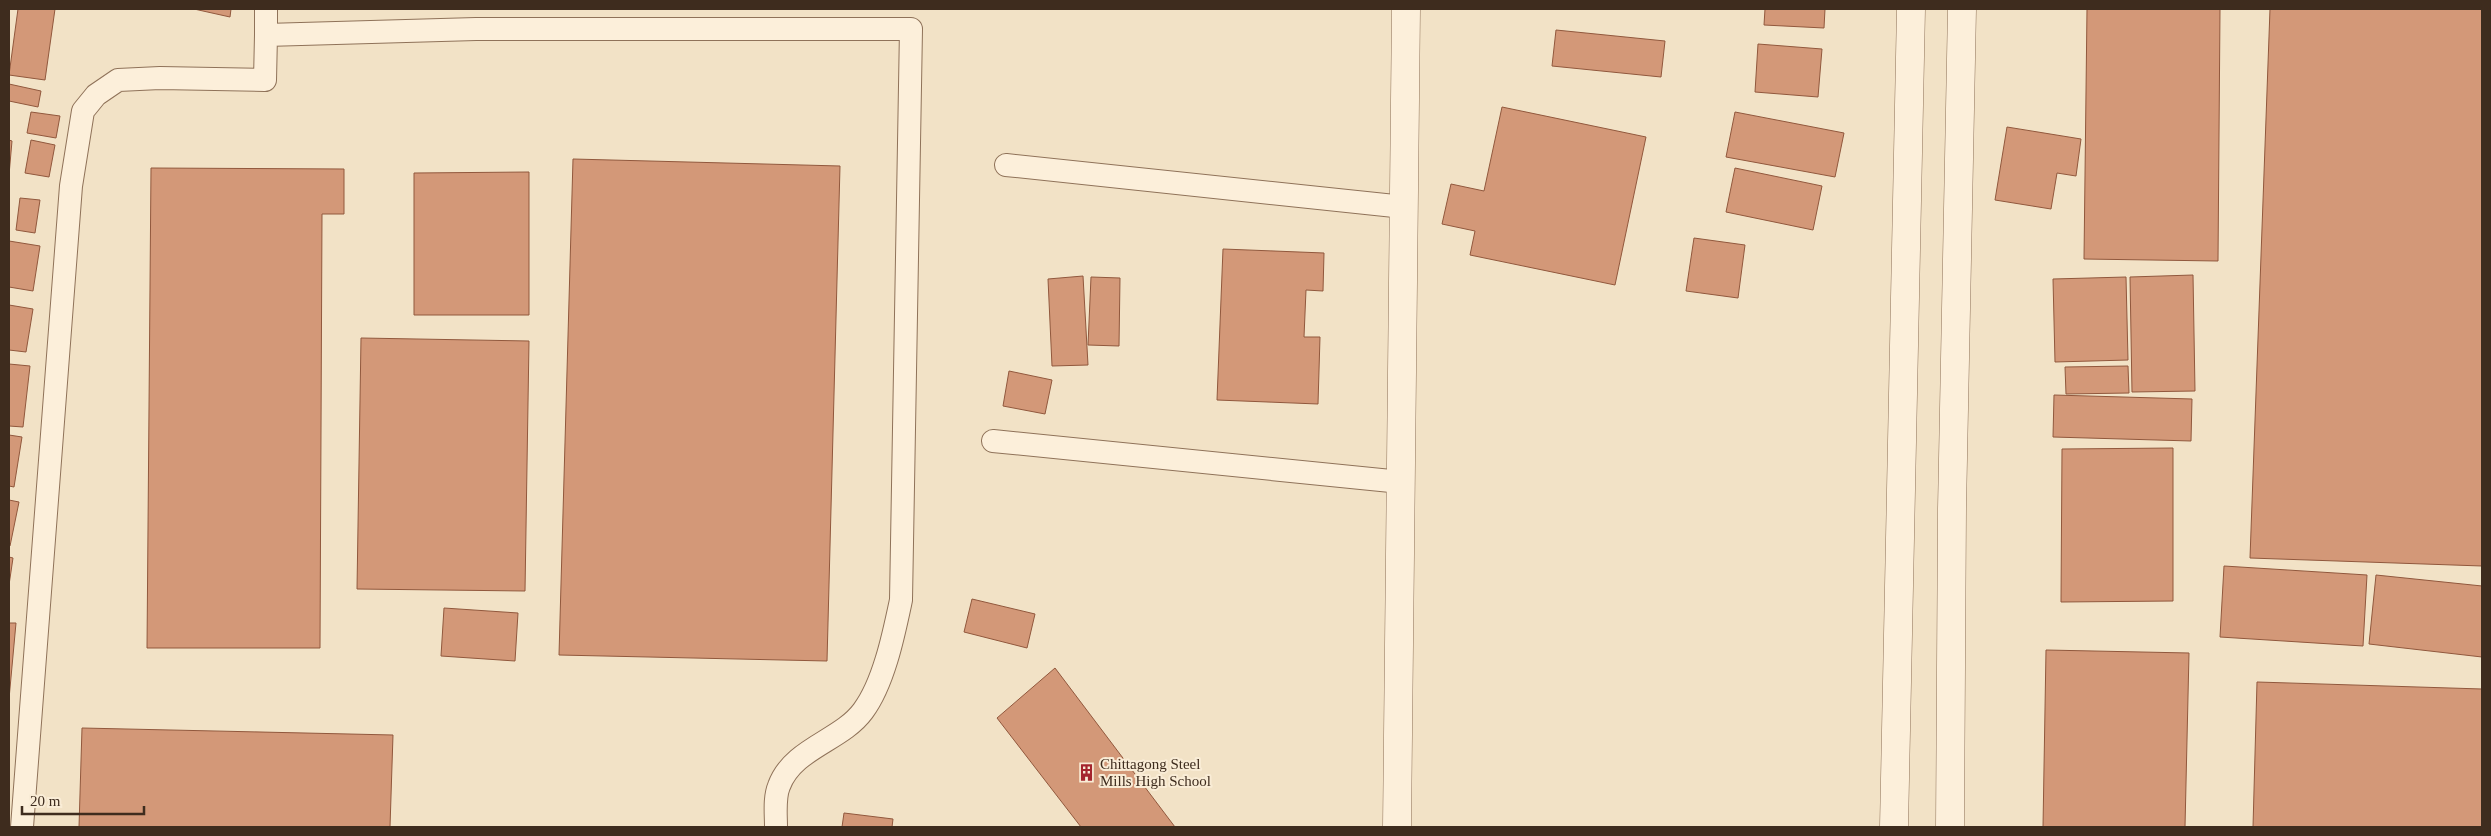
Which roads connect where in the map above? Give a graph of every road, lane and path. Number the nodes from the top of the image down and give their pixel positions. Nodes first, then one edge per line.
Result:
1 (266, 9) edge
2 (1406, 9) edge
3 (1911, 9) edge
4 (1962, 9) edge
5 (266, 35) junction
6 (1006, 165) dead end
7 (1404, 207) junction
8 (992, 440) dead end
9 (1401, 482) junction
10 (22, 827) edge
11 (776, 827) edge
12 (1397, 827) edge
13 (1894, 827) edge
14 (1950, 827) edge

1 - 5 lane
2 - 7 street
3 - 13 street
4 - 14 street
5 - 10 lane
5 - 11 lane
6 - 7 lane
7 - 9 street
8 - 9 lane
9 - 12 street

